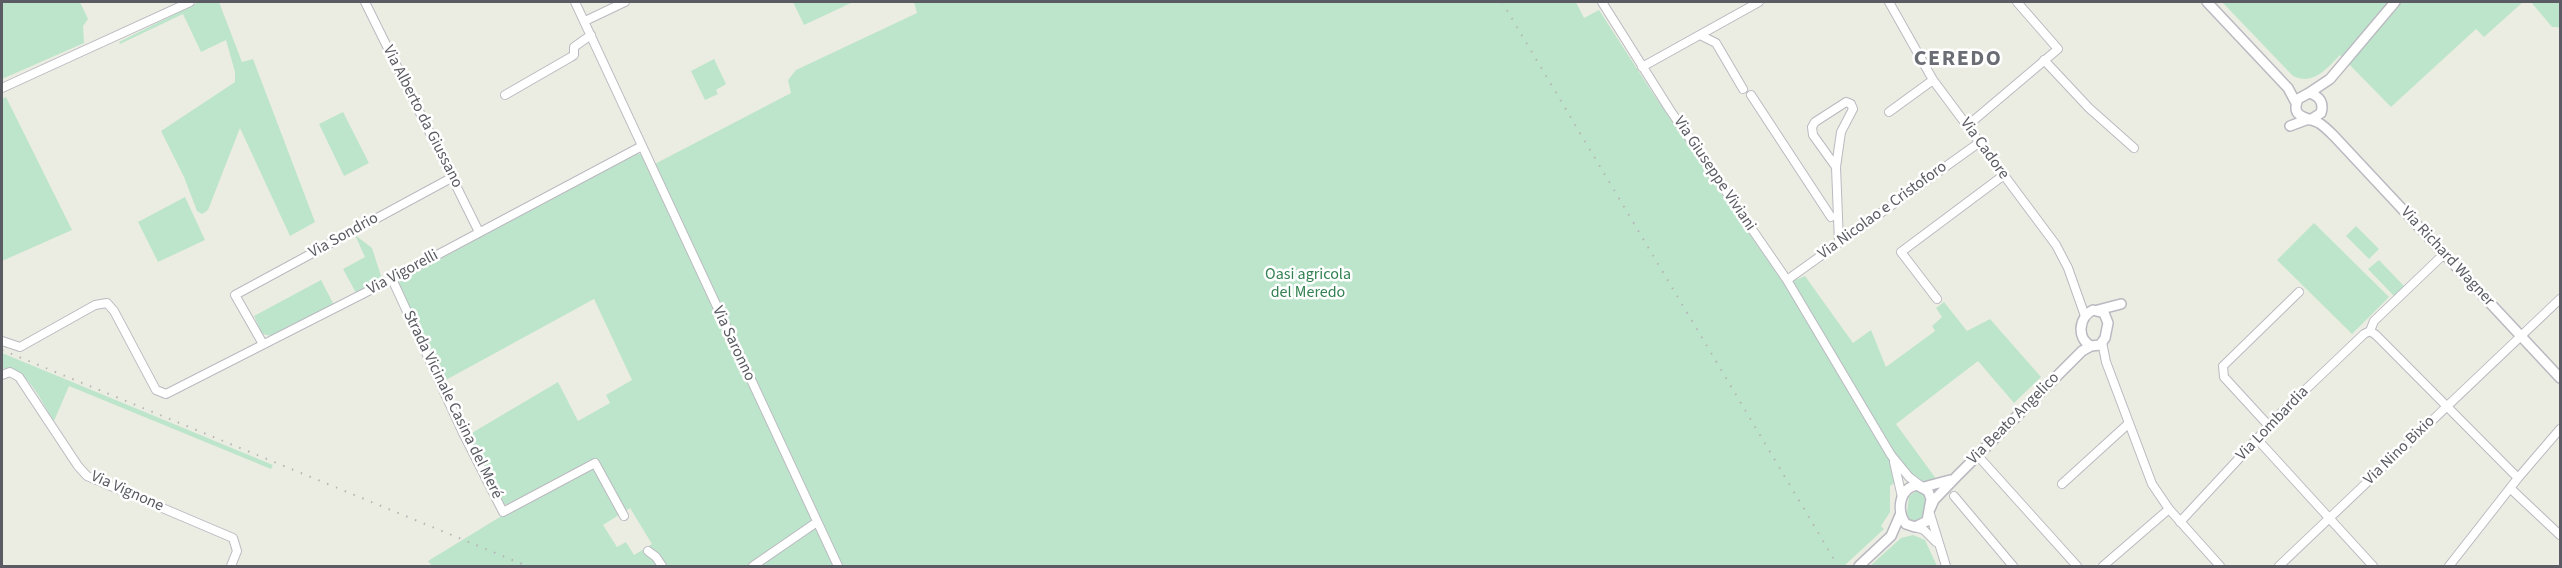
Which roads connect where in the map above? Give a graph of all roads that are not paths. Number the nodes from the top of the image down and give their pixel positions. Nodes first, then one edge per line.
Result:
1 (365, 2) edge
2 (575, 2) edge
3 (626, 2) edge
4 (1602, 2) edge
5 (1759, 2) edge
6 (1888, 2) edge
7 (2017, 2) edge
8 (2207, 2) edge
9 (2395, 2) edge
10 (185, 3) edge
11 (585, 21) junction
12 (591, 35) junction
13 (1700, 35) junction
14 (2044, 60) junction
15 (1642, 67) junction
16 (2330, 79) junction
17 (1933, 80) junction
18 (2, 88) edge
19 (1743, 88) dead end
20 (2288, 88) junction
21 (2307, 94) junction
22 (506, 95) dead end
23 (1751, 95) dead end
24 (2296, 107) junction
25 (2322, 107) junction
26 (1889, 112) dead end
27 (2308, 120) junction
28 (1967, 126) junction
29 (2334, 136) junction
30 (1980, 142) junction
31 (642, 146) junction
32 (2133, 148) dead end
33 (1836, 167) junction
34 (2004, 175) junction
35 (453, 177) junction
36 (1823, 205) junction
37 (1837, 205) junction
38 (1831, 217) dead end
39 (479, 232) junction
40 (1839, 242) junction
41 (2444, 254) junction
42 (392, 279) junction
43 (1786, 280) junction
44 (2299, 292) dead end
45 (1937, 299) dead end
46 (2560, 299) edge
47 (2092, 312) junction
48 (2108, 323) junction
49 (2370, 332) junction
50 (2522, 336) junction
51 (2082, 337) junction
52 (2, 341) edge
53 (263, 344) junction
54 (2096, 345) junction
55 (2071, 361) junction
56 (2, 375) edge
57 (2560, 378) edge
58 (2448, 406) junction
59 (2128, 424) junction
60 (2269, 426) junction
61 (2560, 429) edge
62 (2258, 439) junction
63 (1891, 455) junction
64 (1977, 456) junction
65 (1957, 476) junction
66 (2518, 478) junction
67 (2062, 484) dead end
68 (1922, 487) junction
69 (2510, 488) junction
70 (1954, 496) dead end
71 (1902, 498) junction
72 (2169, 509) junction
73 (1901, 511) junction
74 (1930, 511) junction
75 (624, 516) dead end
76 (2330, 519) junction
77 (817, 522) junction
78 (2180, 522) junction
79 (1914, 527) junction
80 (2560, 536) edge
81 (1889, 538) junction
82 (1938, 546) junction
83 (648, 551) dead end
84 (2454, 565) edge
85 (231, 567) edge
86 (662, 567) edge
87 (753, 567) edge
88 (838, 567) edge
89 (1859, 567) edge
90 (1946, 567) edge
91 (2013, 567) edge
92 (2077, 567) edge
93 (2103, 567) edge
94 (2220, 567) edge
95 (2279, 567) edge
96 (2373, 567) edge

1 - 35 street, Via Alberto da Giussano
2 - 11 street, Via Saronno
3 - 11 street
4 - 15 street, Via Giuseppe Viviani
5 - 13 street
6 - 17 street, Via Cadore
7 - 14 street
8 - 20 street
9 - 16 street
10 - 18 street
11 - 12 street, Via Saronno
12 - 22 street
12 - 31 street, Via Saronno
13 - 15 street
13 - 19 street
14 - 28 street
14 - 32 street
15 - 43 street, Via Giuseppe Viviani
16 - 21 street
16 - 25 street
17 - 26 street
17 - 28 street, Via Cadore
20 - 21 street
20 - 24 street
21 - 24 street
21 - 25 street
23 - 36 street
24 - 27 street
24 - 27 street
25 - 27 street
25 - 29 street, Via Richard Wagner
27 - 29 street, Via Richard Wagner
28 - 30 street, Via Cadore
29 - 41 street, Via Richard Wagner
30 - 34 street, Via Cadore
30 - 40 street, Via Nicolao e Cristoforo
31 - 39 street, Via Vigorelli
31 - 77 street, Via Saronno
33 - 33 street
33 - 37 street
34 - 45 street
34 - 47 street, Via Cadore
35 - 39 street, Via Alberto da Giussano
35 - 53 street, Via Sondrio
36 - 37 street
36 - 38 street
37 - 40 street
39 - 42 street, Via Vigorelli
40 - 43 street, Via Nicolao e Cristoforo
41 - 49 street, Via Lombardia
41 - 50 street, Via Richard Wagner
42 - 53 street, Via Vigorelli
42 - 75 street, Strada Vicinale Casina del Meré
43 - 63 street, Via Giuseppe Viviani
44 - 60 street
46 - 50 street, Via Nino Bixio
47 - 48 street
47 - 48 street
47 - 51 street, Via Beato Angelico
48 - 54 street
49 - 58 street
49 - 60 street, Via Lombardia
50 - 57 street, Via Richard Wagner
50 - 58 street, Via Nino Bixio
51 - 54 street
51 - 55 street, Via Beato Angelico
52 - 53 street, Via Vigorelli
54 - 55 street, Via Beato Angelico
54 - 59 street
55 - 64 street, Via Beato Angelico
56 - 85 street, Via Vignone
58 - 66 street
58 - 76 street, Via Nino Bixio
59 - 67 street
59 - 72 street
60 - 62 street, Via Lombardia
61 - 66 street
62 - 76 street
62 - 78 street, Via Lombardia
63 - 68 street
63 - 71 street
64 - 65 street, Via Beato Angelico
64 - 92 street
65 - 68 street, Via Beato Angelico
65 - 74 street, Via Beato Angelico
66 - 69 street
68 - 71 street
68 - 74 street
69 - 80 street
69 - 84 street
70 - 91 street
71 - 73 street
72 - 78 street
72 - 93 street
73 - 79 street
73 - 81 street
74 - 79 street
74 - 82 street
76 - 95 street, Via Nino Bixio
76 - 96 street
77 - 87 street
77 - 88 street, Via Saronno
78 - 94 street
79 - 81 street
79 - 82 street
81 - 89 street
82 - 90 street
83 - 86 street

